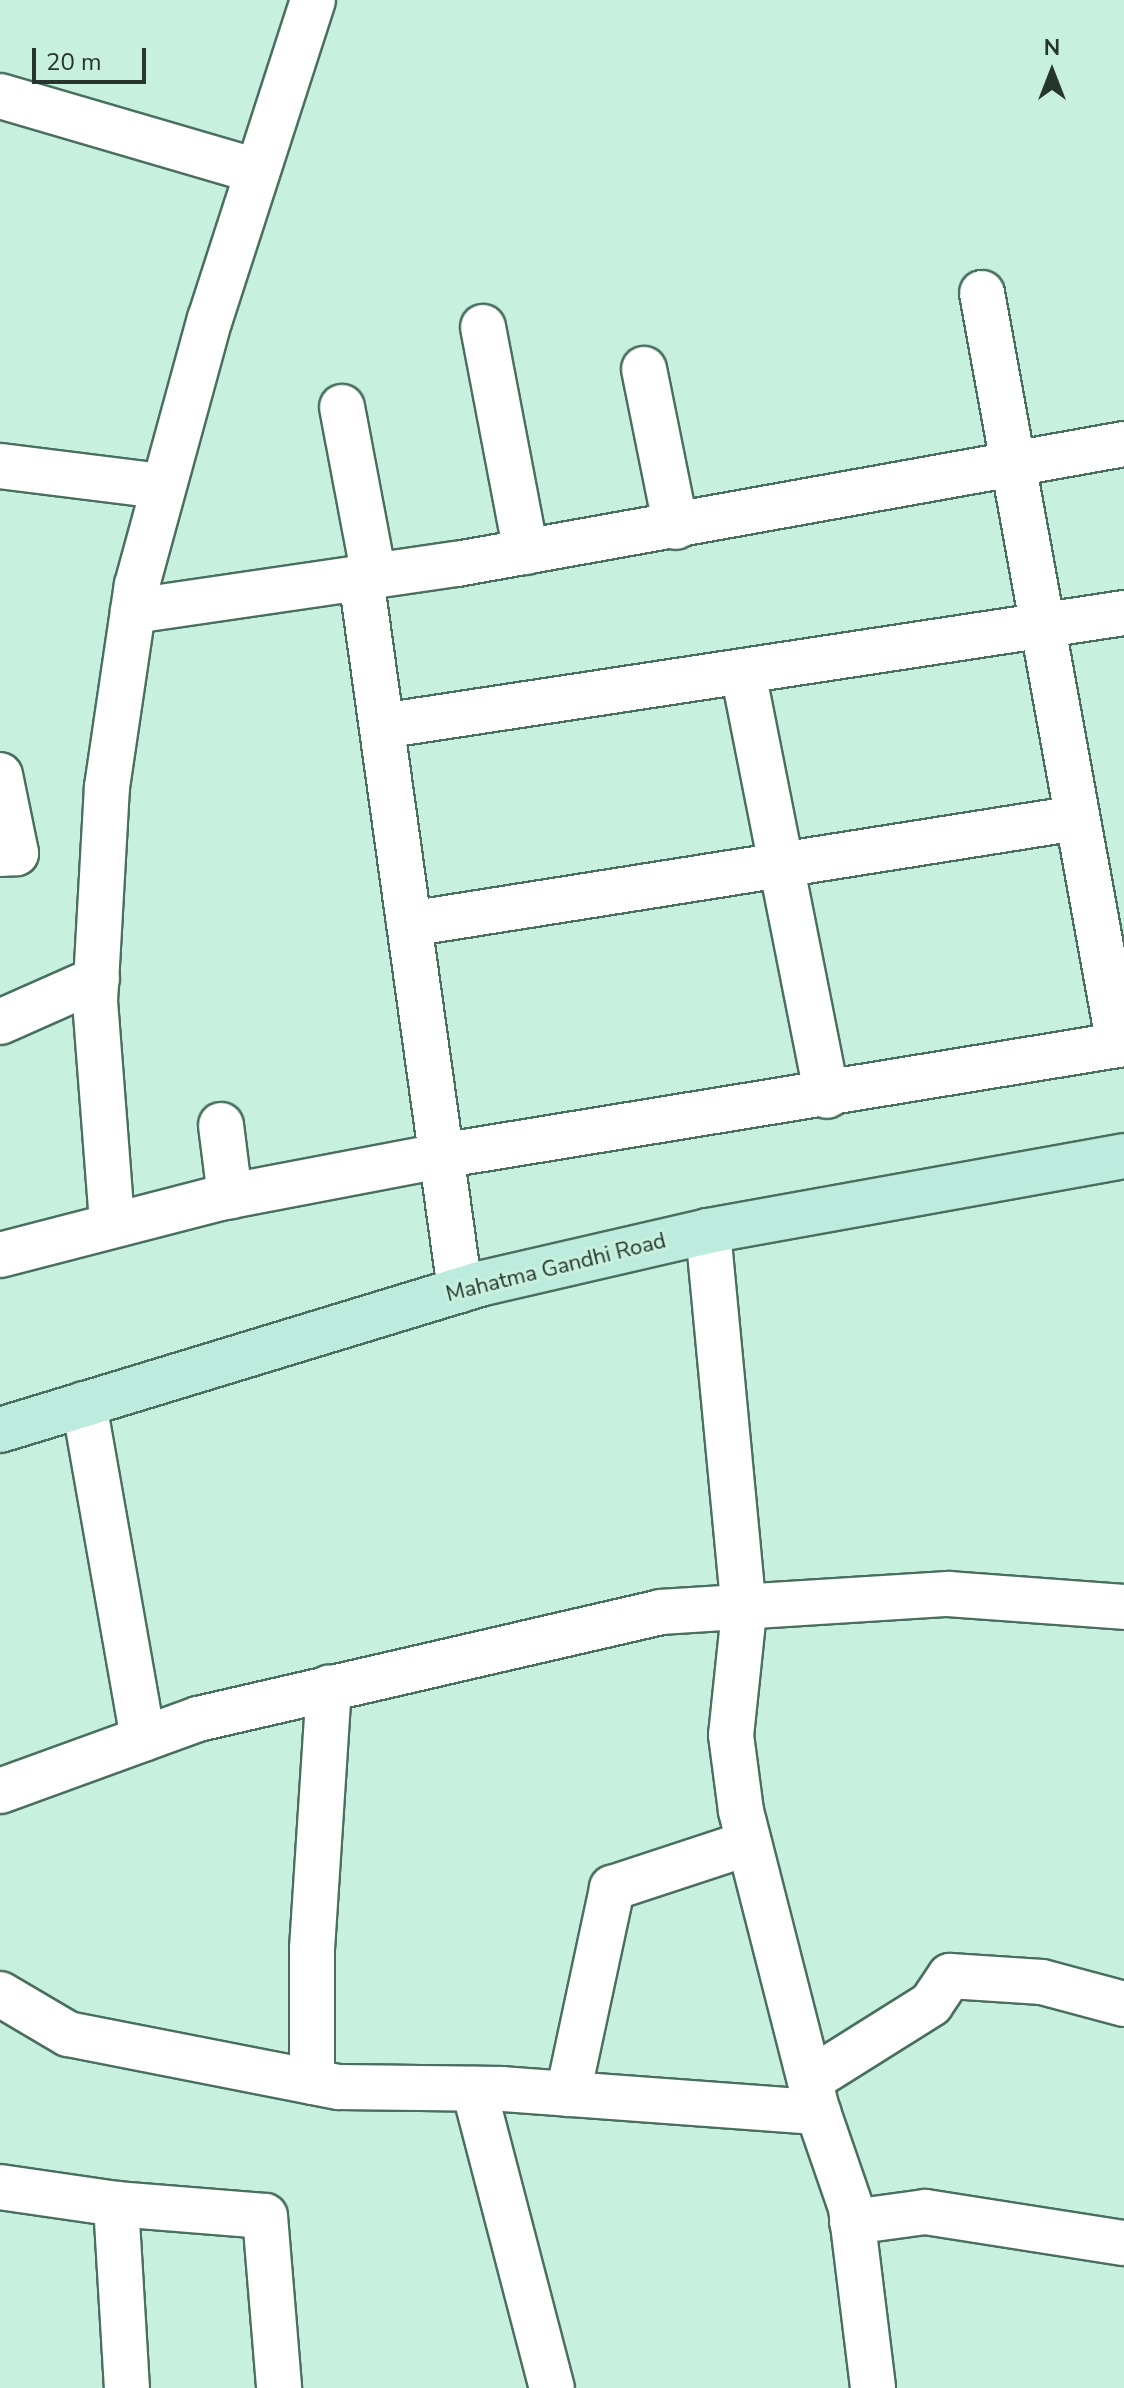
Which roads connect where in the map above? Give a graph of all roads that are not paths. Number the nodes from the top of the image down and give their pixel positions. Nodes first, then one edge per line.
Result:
1 (313, 0) edge
2 (0, 96) edge
3 (257, 171) junction
4 (982, 293) dead end
5 (483, 327) dead end
6 (644, 369) dead end
7 (342, 407) dead end
8 (1124, 444) edge
9 (1013, 465) junction
10 (0, 466) edge
11 (160, 486) junction
12 (676, 527) junction
13 (526, 552) junction
14 (368, 577) junction
15 (133, 611) junction
16 (1124, 613) edge
17 (1043, 627) junction
18 (743, 672) junction
19 (382, 726) junction
20 (0, 775) edge
21 (1077, 818) junction
22 (0, 854) edge
23 (782, 864) junction
24 (409, 924) junction
25 (97, 979) junction
26 (0, 1022) edge
27 (1122, 1045) edge
28 (827, 1096) junction
29 (221, 1125) dead end
30 (440, 1156) junction
31 (1124, 1156) edge
32 (230, 1196) junction
33 (112, 1222) junction
34 (708, 1231) junction
35 (0, 1255) edge
36 (460, 1290) junction
37 (84, 1404) junction
38 (0, 1430) edge
39 (1124, 1607) edge
40 (744, 1612) junction
41 (329, 1688) junction
42 (143, 1739) junction
43 (0, 1791) edge
44 (749, 1843) junction
45 (0, 1994) edge
46 (1124, 2004) edge
47 (312, 2082) junction
48 (474, 2089) junction
49 (568, 2094) junction
50 (814, 2096) junction
51 (0, 2187) edge
52 (116, 2204) junction
53 (852, 2222) junction
54 (1124, 2243) edge
55 (127, 2388) edge
56 (279, 2388) edge
57 (552, 2388) edge
58 (873, 2388) edge

1 - 3 street
2 - 3 street
3 - 11 street
4 - 9 street
5 - 13 street
6 - 12 street
7 - 14 street
8 - 9 street
9 - 12 street
9 - 17 street
10 - 11 street
11 - 15 street
12 - 13 street
13 - 14 street
14 - 15 street
14 - 19 street
15 - 25 street
16 - 17 street
17 - 18 street
17 - 21 street
18 - 19 street
18 - 23 street
19 - 24 street
20 - 22 street
21 - 23 street
21 - 27 street
23 - 24 street
23 - 28 street
24 - 30 street
25 - 26 street
25 - 33 street
27 - 28 street
28 - 30 street
29 - 32 street
30 - 32 street
30 - 36 street
31 - 34 street, Mahatma Gandhi Road
32 - 33 street
33 - 35 street
34 - 36 street, Mahatma Gandhi Road
34 - 40 street
36 - 37 street, Mahatma Gandhi Road
37 - 38 street, Mahatma Gandhi Road
37 - 42 street
39 - 40 street
40 - 41 street
40 - 44 street
41 - 42 street
41 - 47 street
42 - 43 street
44 - 49 street
44 - 50 street
45 - 47 street
46 - 50 street
47 - 48 street
48 - 49 street
48 - 57 street
49 - 50 street
50 - 53 street
51 - 52 street
52 - 55 street
52 - 56 street
53 - 54 street
53 - 58 street

